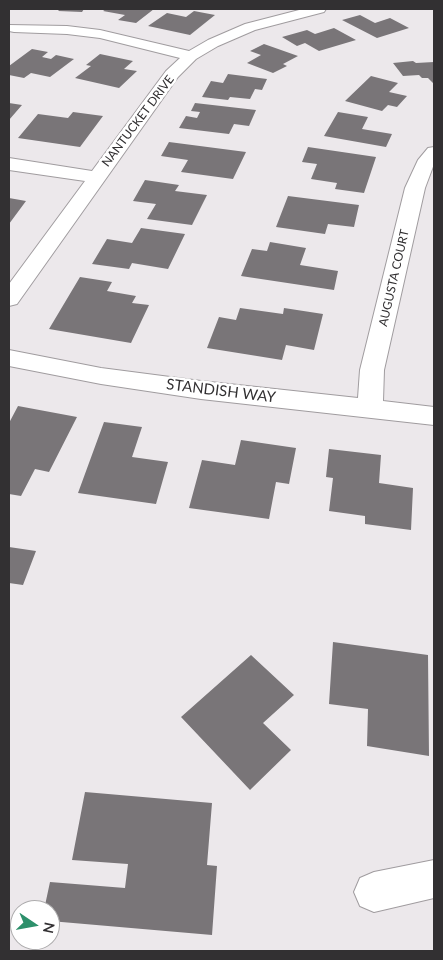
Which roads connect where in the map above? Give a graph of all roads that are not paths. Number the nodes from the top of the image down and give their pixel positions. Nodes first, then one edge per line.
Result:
1 (319, 9) edge
2 (14, 28) dead end
3 (191, 56) junction
4 (434, 152) edge
5 (9, 164) edge
6 (97, 177) junction
7 (9, 299) edge
8 (9, 358) edge
9 (370, 408) junction
10 (434, 416) edge
11 (434, 879) edge
12 (374, 892) dead end

1 - 3 street, NANTUCKET DRIVE
2 - 3 street
3 - 6 street, NANTUCKET DRIVE
4 - 9 street, AUGUSTA COURT
5 - 6 street
6 - 7 street, NANTUCKET DRIVE
8 - 9 street, STANDISH WAY
9 - 10 street, STANDISH WAY
11 - 12 street

